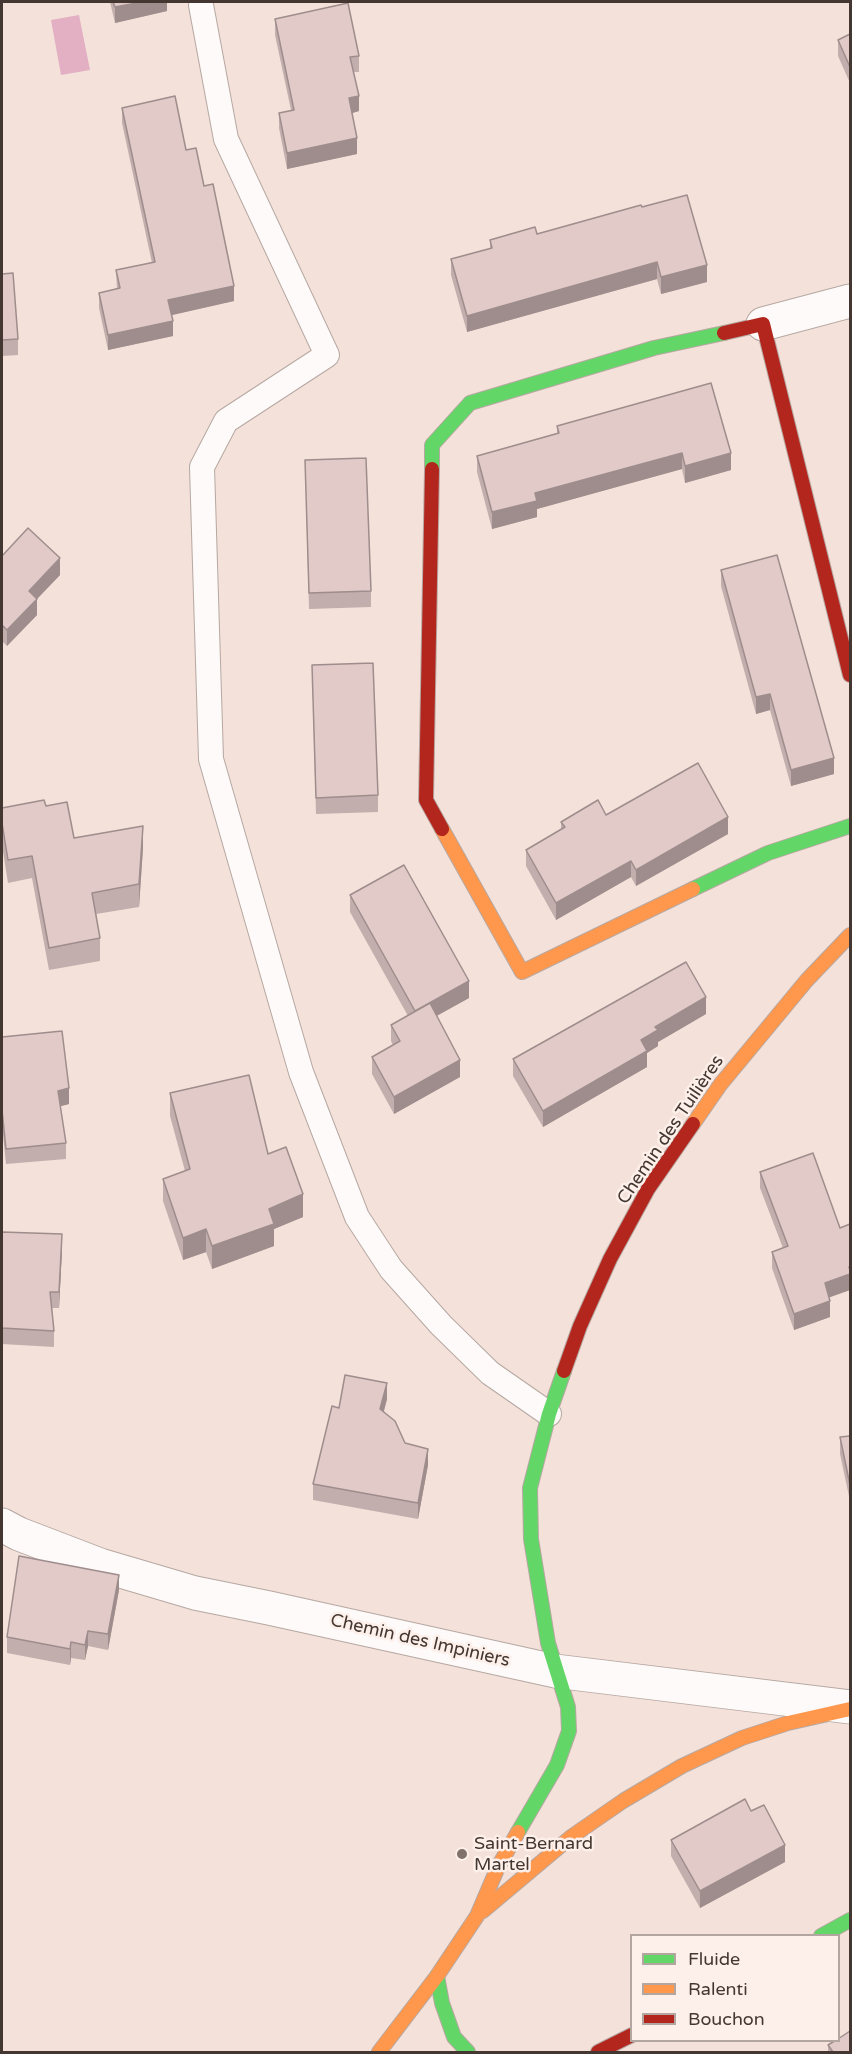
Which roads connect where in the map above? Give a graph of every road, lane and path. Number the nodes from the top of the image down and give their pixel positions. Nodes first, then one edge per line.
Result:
1 (201, 5) dead end
2 (850, 301) edge
3 (763, 324) junction
4 (850, 675) edge
5 (850, 826) edge
6 (850, 935) edge
7 (549, 1414) junction
8 (2, 1525) edge
9 (555, 1671) junction
10 (850, 1708) edge
11 (477, 1916) junction
12 (850, 1920) edge
13 (823, 1934) edge
14 (437, 1976) junction
15 (630, 2036) edge
16 (379, 2052) edge
17 (468, 2052) edge
18 (598, 2052) edge

1 - 7 lane
2 - 3 street
3 - 4 street
3 - 5 street
6 - 7 street, Chemin des Tuilières
7 - 9 street, Chemin des Tuilières
8 - 9 street, Chemin des Impiniers
9 - 10 street, Chemin des Impiniers
9 - 11 street, Chemin des Tuilières
10 - 11 street
11 - 14 street
12 - 13 street
14 - 16 street
14 - 17 street
15 - 18 street

